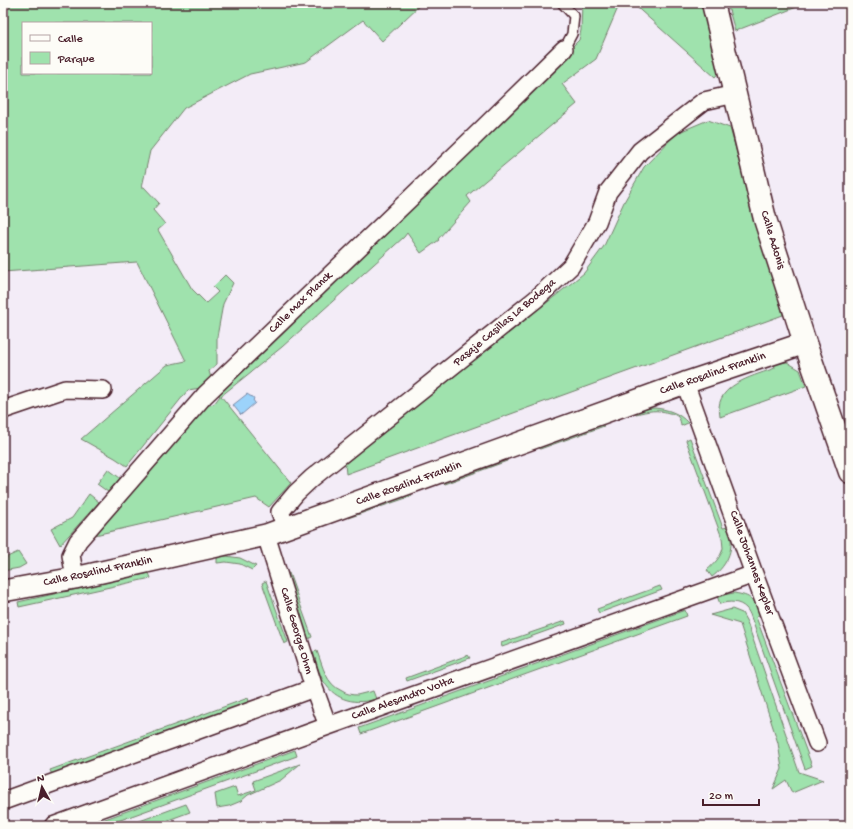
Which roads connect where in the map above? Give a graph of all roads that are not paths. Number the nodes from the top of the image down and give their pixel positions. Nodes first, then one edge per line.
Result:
1 (562, 3) edge
2 (713, 3) edge
3 (564, 49) joint
4 (735, 94) junction
5 (805, 343) junction
6 (685, 383) junction
7 (103, 390) dead end
8 (3, 410) edge
9 (850, 472) edge
10 (286, 528) junction
11 (266, 535) junction
12 (754, 574) junction
13 (74, 578) junction
14 (3, 591) edge
15 (314, 688) junction
16 (328, 726) junction
17 (817, 743) dead end
18 (3, 801) edge
19 (53, 826) edge

1 - 3 lane
2 - 4 main road, Calle Adonis
3 - 13 street, Calle Max Planck
4 - 5 main road, Calle Adonis
4 - 10 street, Pasaje Casillas La Bodega
5 - 6 street, Calle Rosalind Franklin
5 - 9 main road, Calle Adonis
6 - 10 street, Calle Rosalind Franklin
6 - 12 street, Calle Johannes Kepler
7 - 8 street
10 - 11 street, Calle Rosalind Franklin
11 - 13 street, Calle Rosalind Franklin
11 - 15 street, Calle George Ohm
12 - 16 street, Calle Alesandro Volta
12 - 17 street, Calle Johannes Kepler
13 - 14 street, Calle Rosalind Franklin
15 - 16 street, Calle George Ohm
15 - 18 street
16 - 19 street, Calle Alesandro Volta

